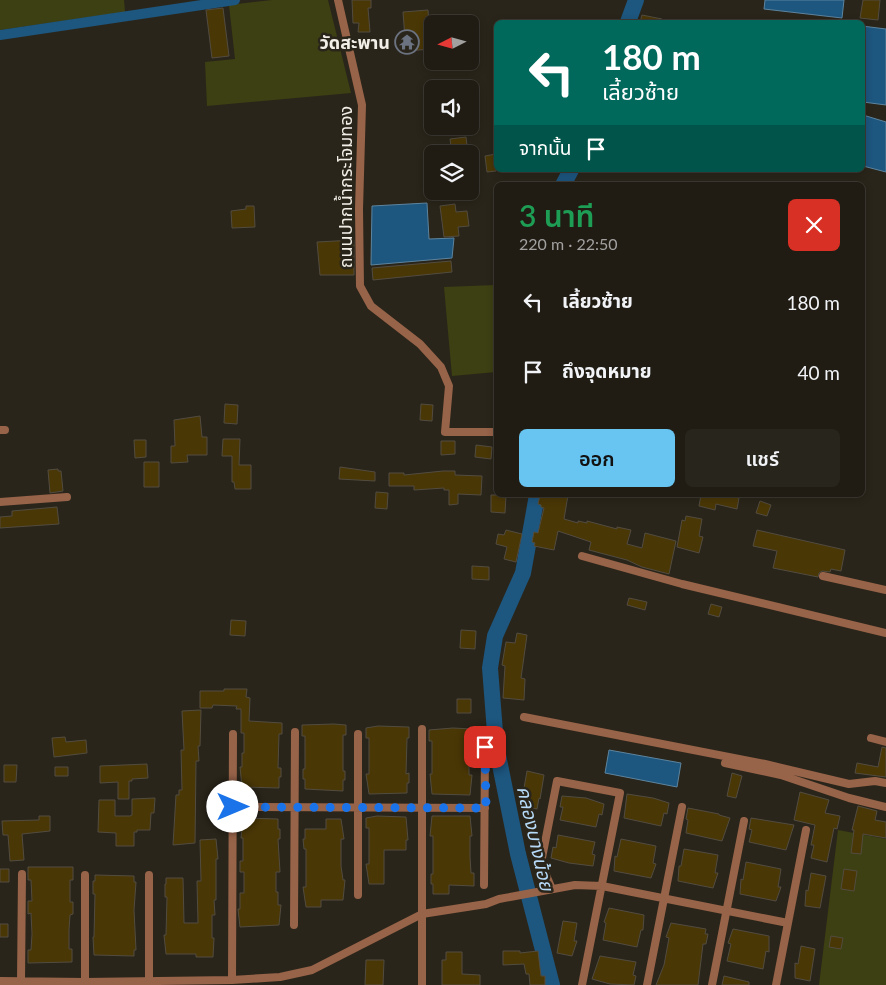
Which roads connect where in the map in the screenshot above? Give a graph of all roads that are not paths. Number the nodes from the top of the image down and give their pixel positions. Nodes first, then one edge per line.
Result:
1 (339, 4) edge
2 (494, 432) edge
3 (67, 498) dead end
4 (0, 502) edge
5 (582, 556) dead end
6 (822, 576) dead end
7 (886, 590) edge
8 (886, 633) edge
9 (524, 717) dead end
10 (422, 729) dead end
11 (295, 732) dead end
12 (233, 734) dead end
13 (358, 734) dead end
14 (871, 738) dead end
15 (886, 742) edge
16 (485, 747) dead end
17 (725, 763) dead end
18 (886, 783) edge
19 (233, 807) junction
20 (682, 807) dead end
21 (886, 807) edge
22 (295, 808) junction
23 (358, 808) junction
24 (422, 808) junction
25 (486, 808) junction
26 (744, 821) dead end
27 (806, 830) dead end
28 (22, 874) dead end
29 (85, 875) dead end
30 (149, 875) dead end
31 (484, 885) dead end
32 (602, 886) junction
33 (552, 890) junction
34 (358, 896) dead end
35 (664, 899) junction
36 (726, 912) junction
37 (422, 914) junction
38 (788, 923) junction
39 (294, 925) dead end
40 (149, 980) junction
41 (232, 980) junction
42 (0, 981) edge
43 (21, 981) junction
44 (85, 982) junction
45 (422, 985) edge
46 (582, 985) edge
47 (647, 985) edge
48 (712, 985) edge
49 (776, 985) edge

1 - 2 street, ถนนปากน้ำกระโจมทอง
3 - 4 street
5 - 8 street
6 - 7 street
9 - 18 street
10 - 24 street
11 - 22 street
12 - 19 street
13 - 23 street
14 - 15 street
16 - 25 street
17 - 21 street
19 - 22 street
19 - 41 street
20 - 35 street
22 - 23 street
22 - 39 street
23 - 24 street
23 - 34 street
24 - 25 street
24 - 37 street
25 - 31 street
26 - 36 street
27 - 38 street
28 - 43 street
29 - 44 street
30 - 40 street
32 - 33 street
32 - 33 street
32 - 35 street
32 - 46 street
33 - 37 street
35 - 36 street
35 - 47 street
36 - 38 street
36 - 48 street
37 - 41 street
37 - 45 street
38 - 49 street
40 - 41 street
40 - 44 street
42 - 43 street
43 - 44 street

